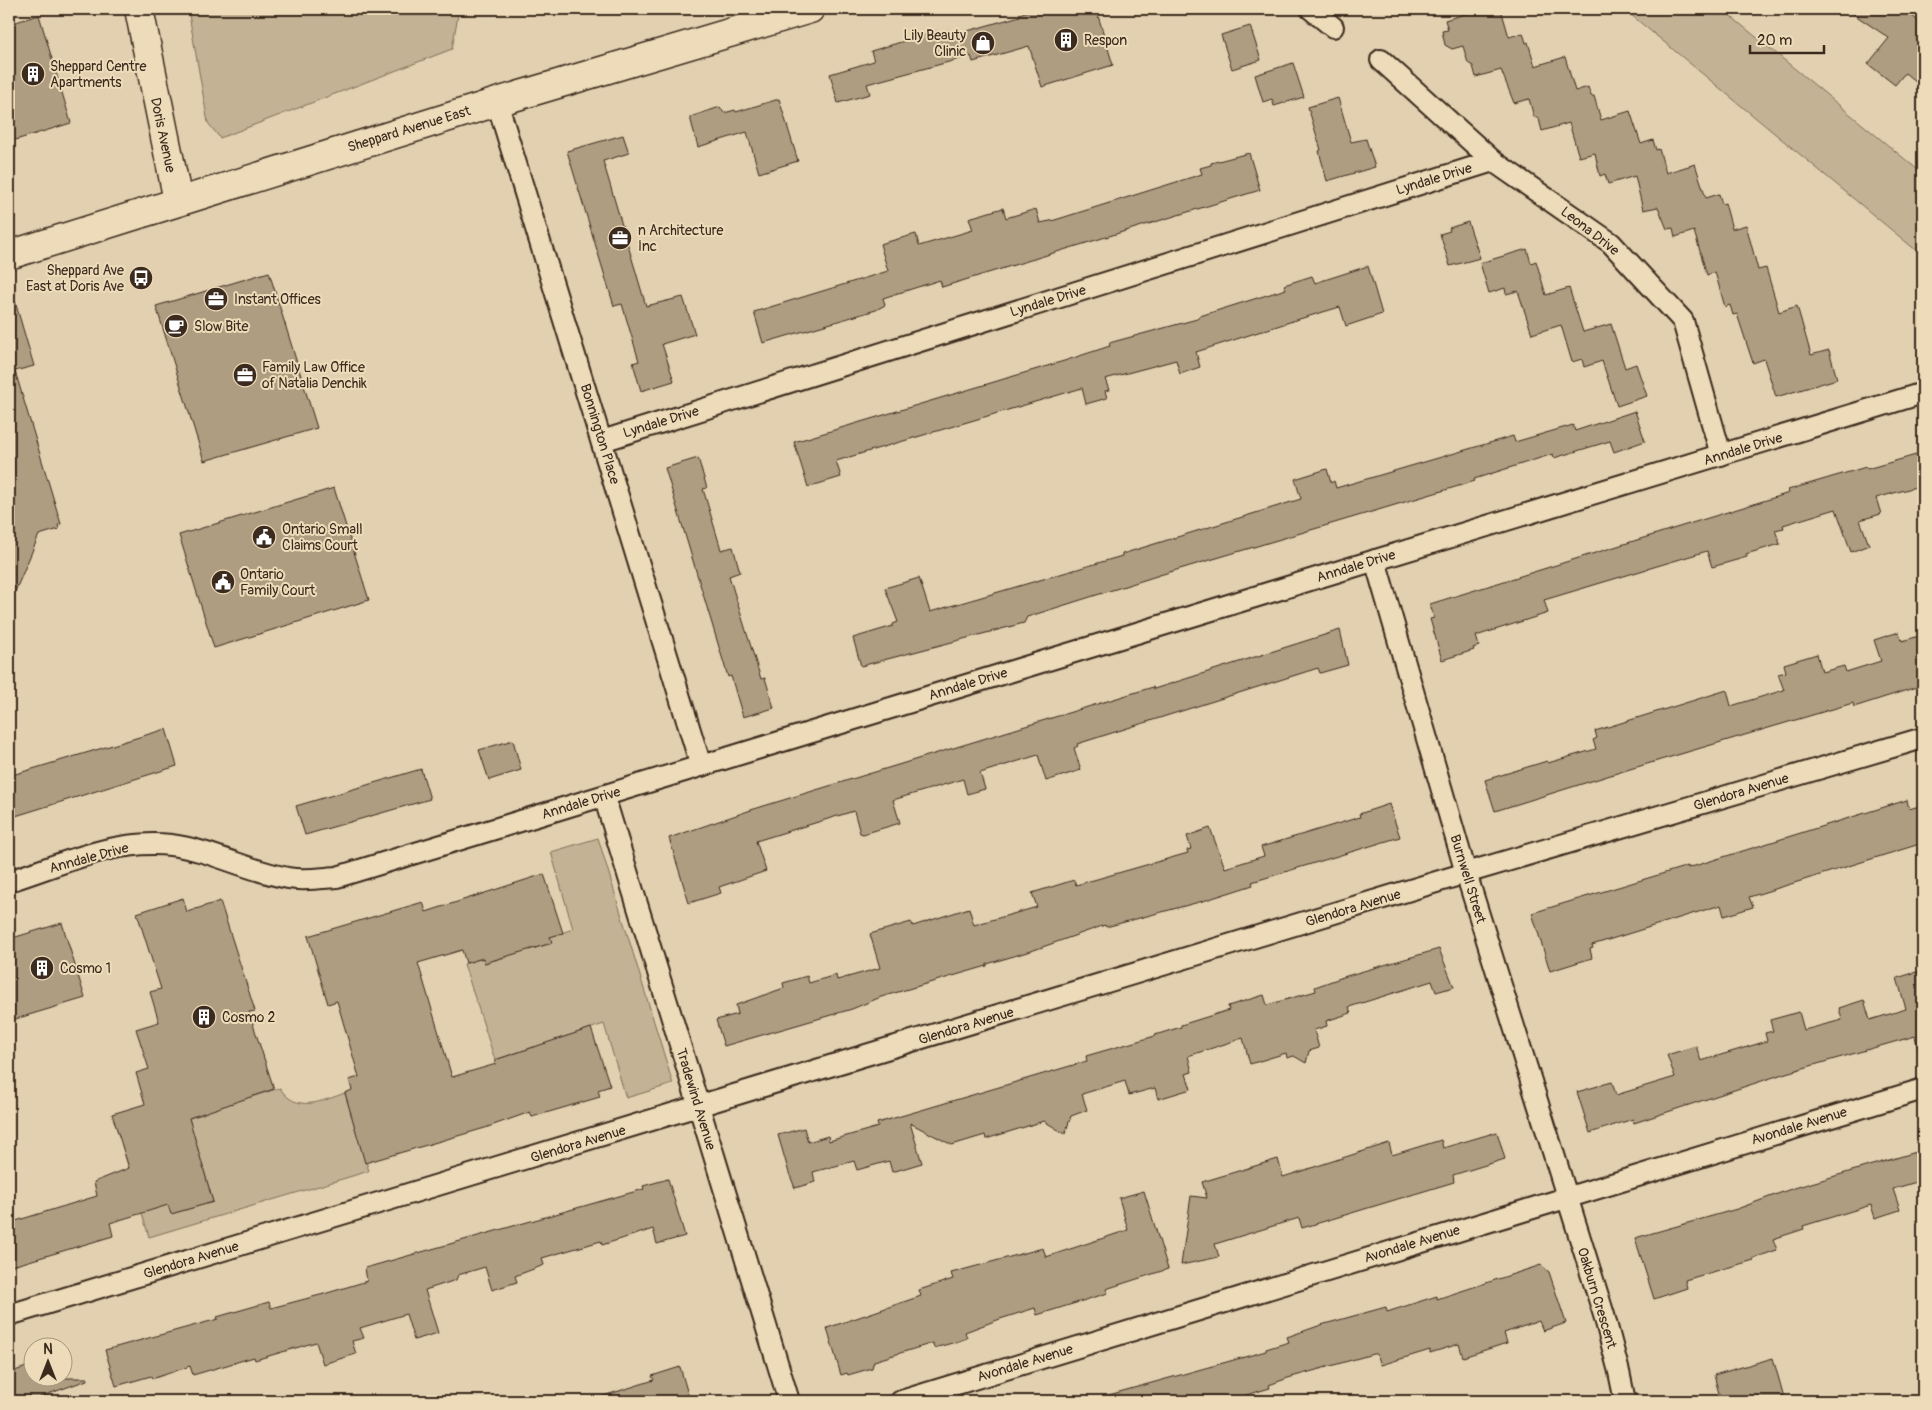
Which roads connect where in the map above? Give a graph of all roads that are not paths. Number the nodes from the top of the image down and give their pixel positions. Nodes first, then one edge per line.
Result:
1 (139, 9) edge
2 (810, 9) edge
3 (1311, 9) edge
4 (1333, 27) dead end
5 (1381, 60) dead end
6 (498, 102) junction
7 (1493, 161) junction
8 (178, 201) junction
9 (9, 255) edge
10 (1923, 393) edge
11 (602, 441) junction
12 (1721, 455) junction
13 (1375, 560) junction
14 (1923, 738) edge
15 (701, 766) junction
16 (604, 796) junction
17 (1466, 874) junction
18 (9, 881) edge
19 (1923, 1089) edge
20 (698, 1108) junction
21 (1565, 1197) junction
22 (9, 1315) edge
23 (788, 1401) edge
24 (900, 1401) edge
25 (1624, 1401) edge

1 - 8 main road, Doris Avenue
2 - 6 main road, Sheppard Avenue East
3 - 4 street
5 - 7 street, Leona Drive
6 - 8 main road, Sheppard Avenue East
6 - 11 street, Bonnington Place
7 - 11 street, Lyndale Drive
7 - 12 street, Leona Drive
8 - 9 main road, Sheppard Avenue East
10 - 12 street, Anndale Drive
11 - 15 street, Bonnington Place
12 - 13 street, Anndale Drive
13 - 15 street, Anndale Drive
13 - 17 street, Burnwell Street
14 - 17 street, Glendora Avenue
15 - 16 street, Anndale Drive
16 - 18 street, Anndale Drive
16 - 20 street, Tradewind Avenue
17 - 20 street, Glendora Avenue
17 - 21 street, Burnwell Street
19 - 21 street, Avondale Avenue
20 - 22 street, Glendora Avenue
20 - 23 street, Tradewind Avenue
21 - 24 street, Avondale Avenue
21 - 25 street, Oakburn Crescent

